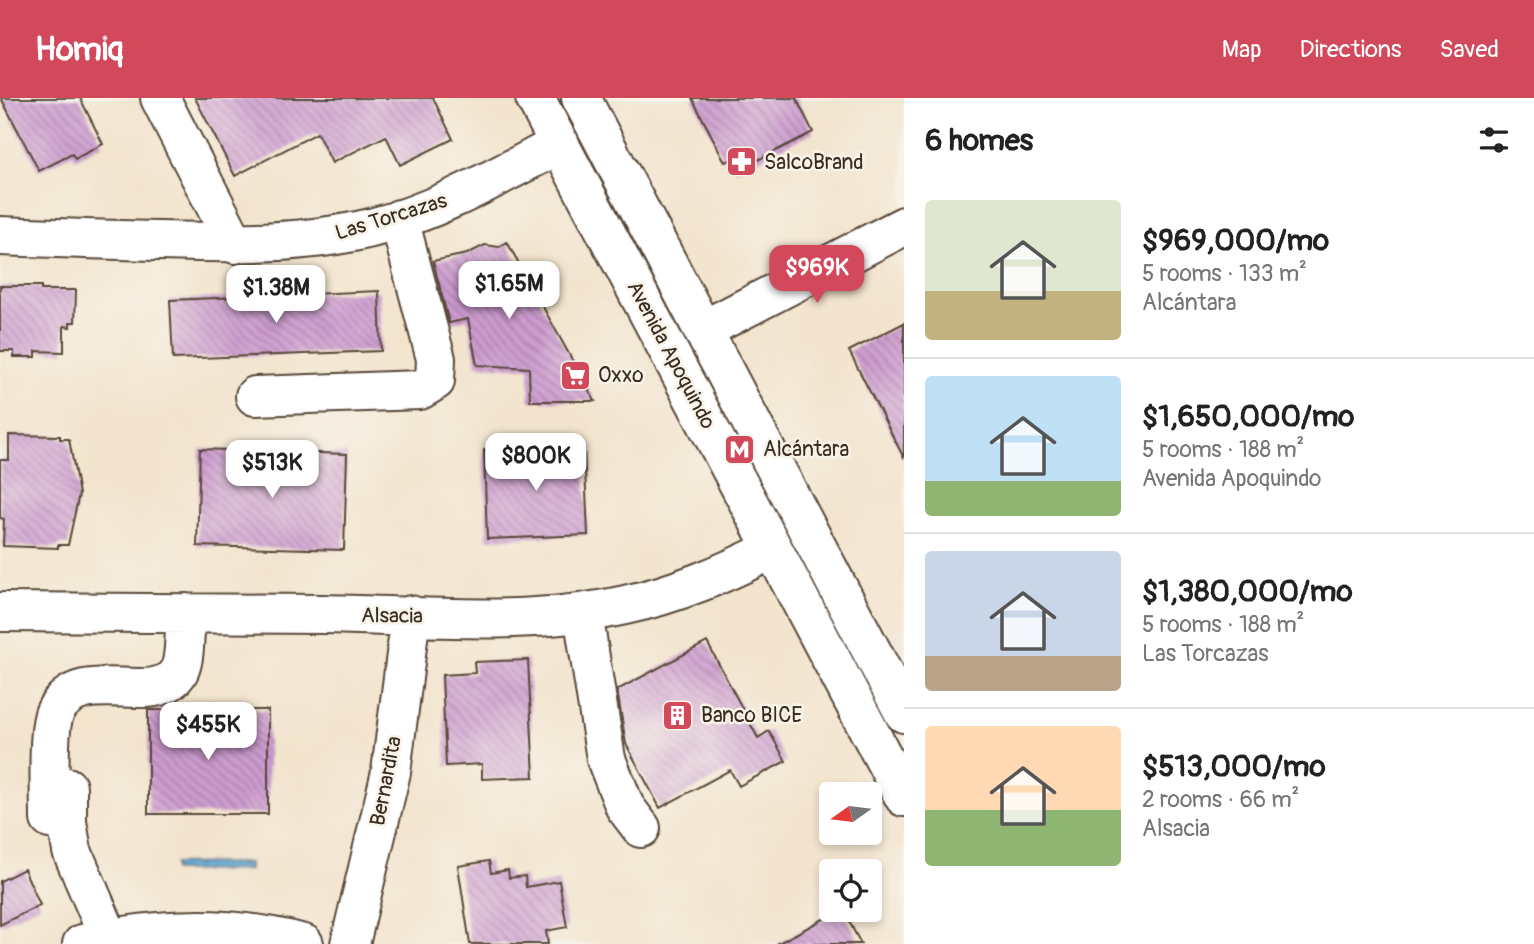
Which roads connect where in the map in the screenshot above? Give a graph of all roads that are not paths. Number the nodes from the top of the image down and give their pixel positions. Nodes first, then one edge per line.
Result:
1 (160, 98) edge
2 (535, 98) edge
3 (581, 98) edge
4 (560, 144) junction
5 (399, 219) junction
6 (904, 226) edge
7 (0, 236) edge
8 (235, 244) junction
9 (703, 330) junction
10 (255, 396) dead end
11 (773, 549) junction
12 (0, 612) edge
13 (186, 612) junction
14 (583, 613) junction
15 (411, 615) junction
16 (904, 713) edge
17 (67, 736) dead end
18 (904, 797) edge
19 (50, 819) dead end
20 (641, 828) dead end
21 (95, 941) edge
22 (304, 944) edge
23 (350, 944) edge

1 - 8 street
2 - 4 street, Avenida Apoquindo
3 - 9 street, Avenida Apoquindo
4 - 5 street, Las Torcazas
4 - 11 street, Avenida Apoquindo
5 - 8 street, Las Torcazas
5 - 10 street
6 - 9 street
7 - 8 street, Las Torcazas
9 - 16 street, Avenida Apoquindo
11 - 14 street, Alsacia
11 - 18 street, Avenida Apoquindo
12 - 13 street, Alsacia
13 - 15 street, Alsacia
13 - 19 street
14 - 15 street, Alsacia
14 - 20 street
15 - 23 street, Bernardita
17 - 21 street
21 - 22 street

